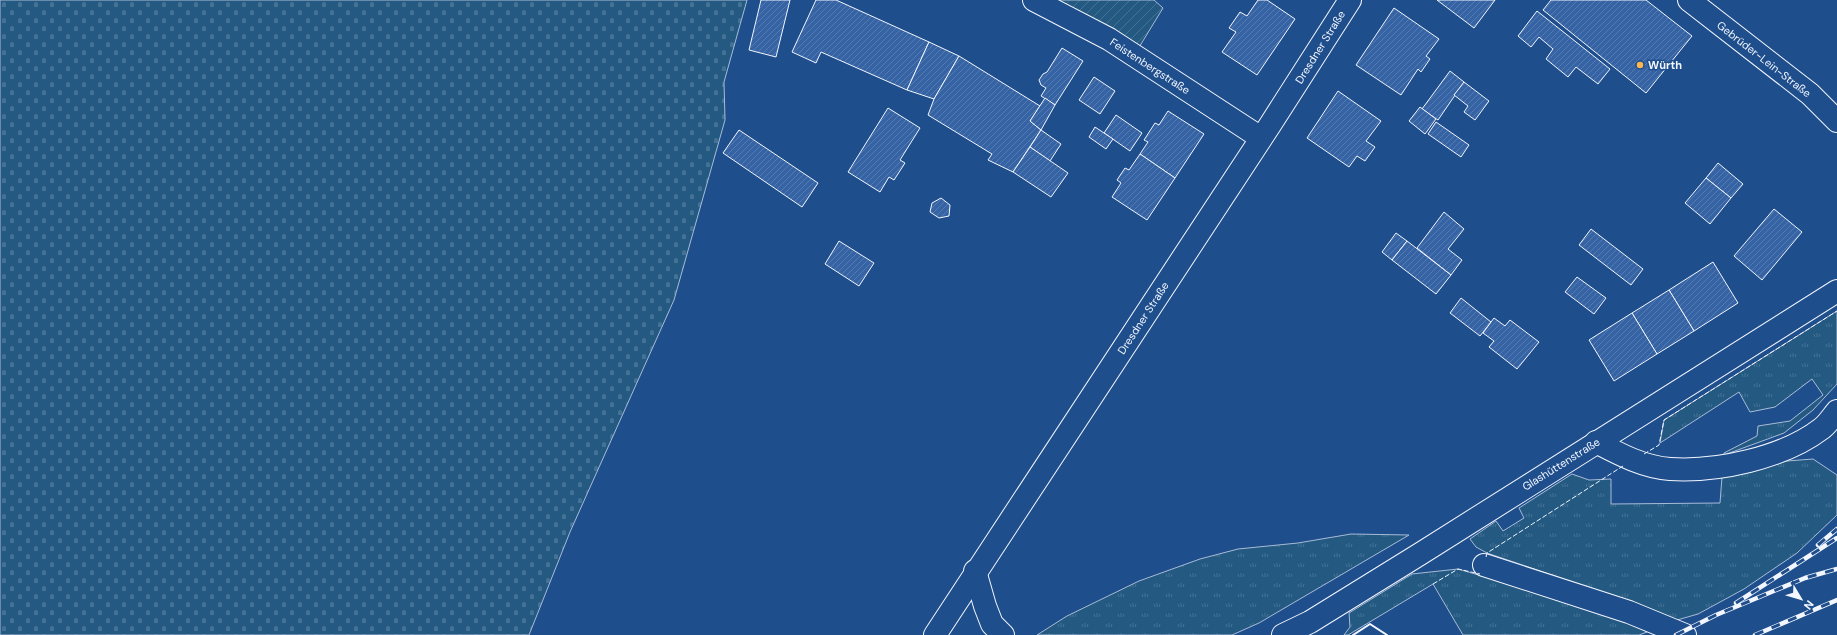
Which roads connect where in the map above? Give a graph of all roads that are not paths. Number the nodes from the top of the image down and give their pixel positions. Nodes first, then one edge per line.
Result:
1 (1034, 0) edge
2 (1350, 0) edge
3 (1689, 0) edge
4 (1837, 121) edge
5 (1261, 138) junction
6 (1837, 291) edge
7 (1837, 411) edge
8 (1596, 442) junction
9 (1484, 565) dead end
10 (976, 571) junction
11 (1313, 628) edge
12 (935, 635) edge
13 (1003, 635) edge
14 (1283, 635) edge
15 (1685, 635) edge

1 - 5 street, Feistenbergstraße
2 - 5 street, Dresdner Straße
3 - 4 street, Gebrüder-Lein-Straße
5 - 10 street, Dresdner Straße
6 - 8 street, Glashüttenstraße
7 - 8 street
8 - 11 street, Glashüttenstraße
9 - 15 street
10 - 12 street, Dresdner Straße
10 - 13 street
11 - 14 street, Glashüttenstraße

